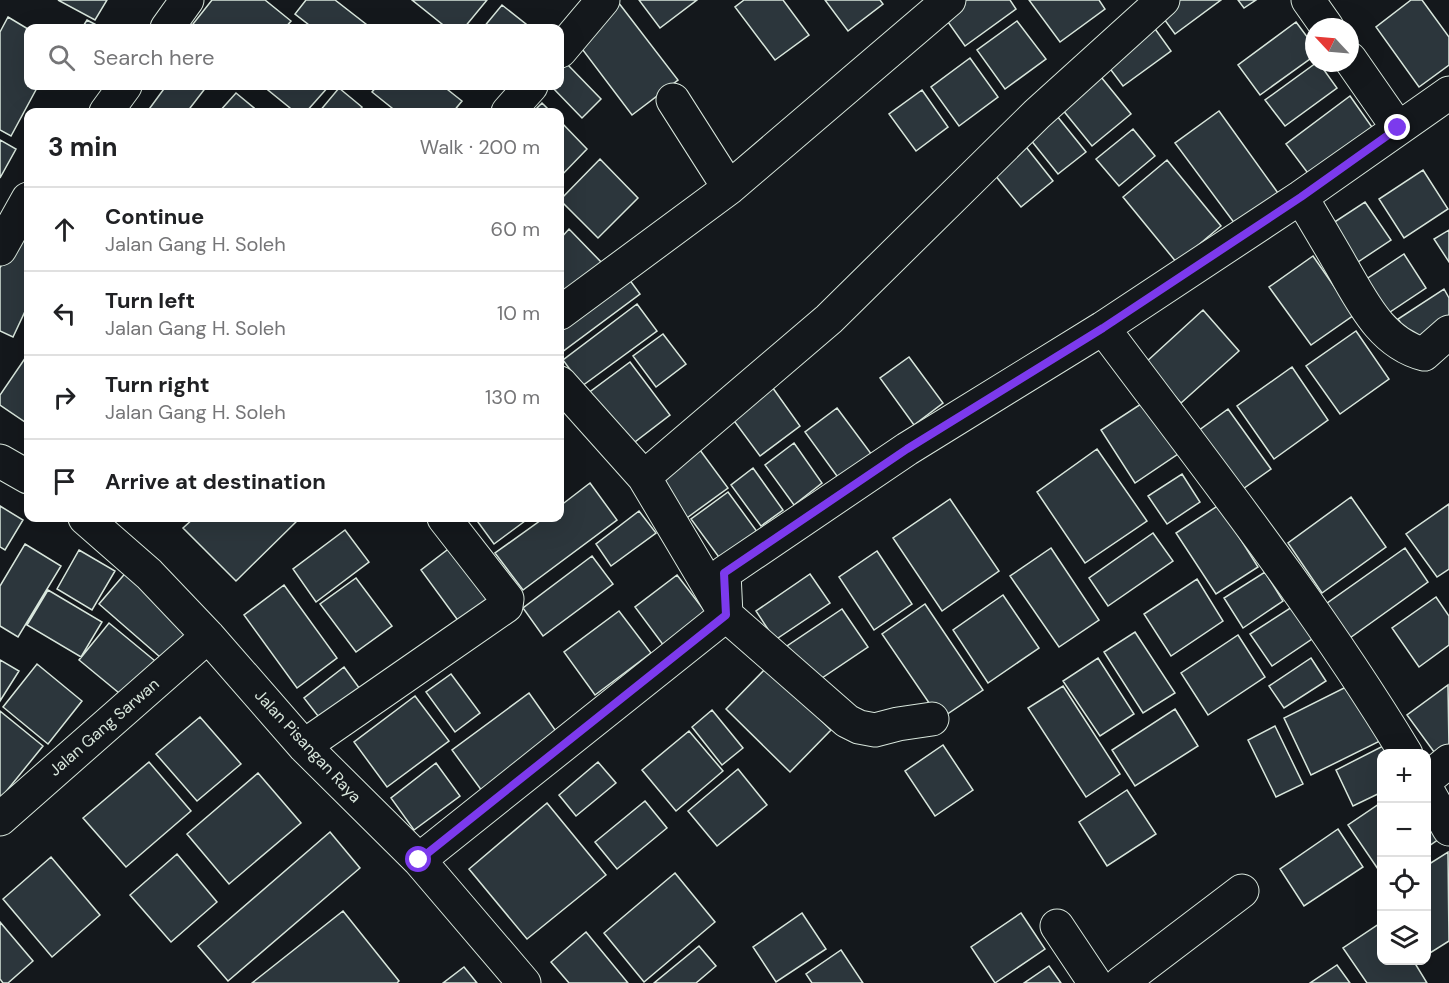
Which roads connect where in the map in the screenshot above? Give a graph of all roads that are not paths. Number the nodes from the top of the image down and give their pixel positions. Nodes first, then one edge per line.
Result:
1 (187, 0) edge
2 (603, 0) edge
3 (949, 0) edge
4 (1162, 0) edge
5 (1308, 0) edge
6 (1321, 18) edge
7 (169, 24) edge
8 (564, 46) edge
9 (1359, 72) edge
10 (122, 90) edge
11 (527, 90) edge
12 (1449, 93) edge
13 (673, 100) dead end
14 (109, 108) edge
15 (512, 108) edge
16 (1398, 128) junction
17 (729, 188) junction
18 (1301, 197) junction
19 (24, 206) edge
20 (0, 249) edge
21 (564, 310) edge
22 (1103, 328) junction
23 (1449, 332) edge
24 (564, 387) edge
25 (0, 461) edge
26 (24, 475) edge
27 (644, 477) junction
28 (90, 522) edge
29 (447, 522) edge
30 (726, 615) junction
31 (208, 636) junction
32 (932, 719) dead end
33 (304, 746) junction
34 (1404, 749) edge
35 (1449, 761) edge
36 (1431, 776) edge
37 (1431, 797) edge
38 (0, 819) edge
39 (1449, 829) edge
40 (419, 860) junction
41 (1242, 891) dead end
42 (1057, 926) dead end
43 (524, 983) edge
44 (1095, 983) edge
45 (1120, 983) edge

1 - 7 street
2 - 8 street
3 - 17 street
4 - 27 street
5 - 6 street
9 - 16 street
10 - 14 street
11 - 15 street
12 - 16 street
13 - 17 street
16 - 18 street
17 - 21 street
18 - 22 street
18 - 23 street
19 - 20 street
22 - 30 street
22 - 34 street
24 - 27 street
25 - 26 street
27 - 30 street
28 - 31 street, Jalan Pisangan Raya
29 - 33 street
30 - 32 street
30 - 40 street
31 - 33 street, Jalan Pisangan Raya
31 - 38 street, Jalan Gang Sarwan
33 - 40 street, Jalan Pisangan Raya
35 - 36 street
37 - 39 street
40 - 43 street, Jalan Pisangan Raya
41 - 45 street
42 - 44 street

